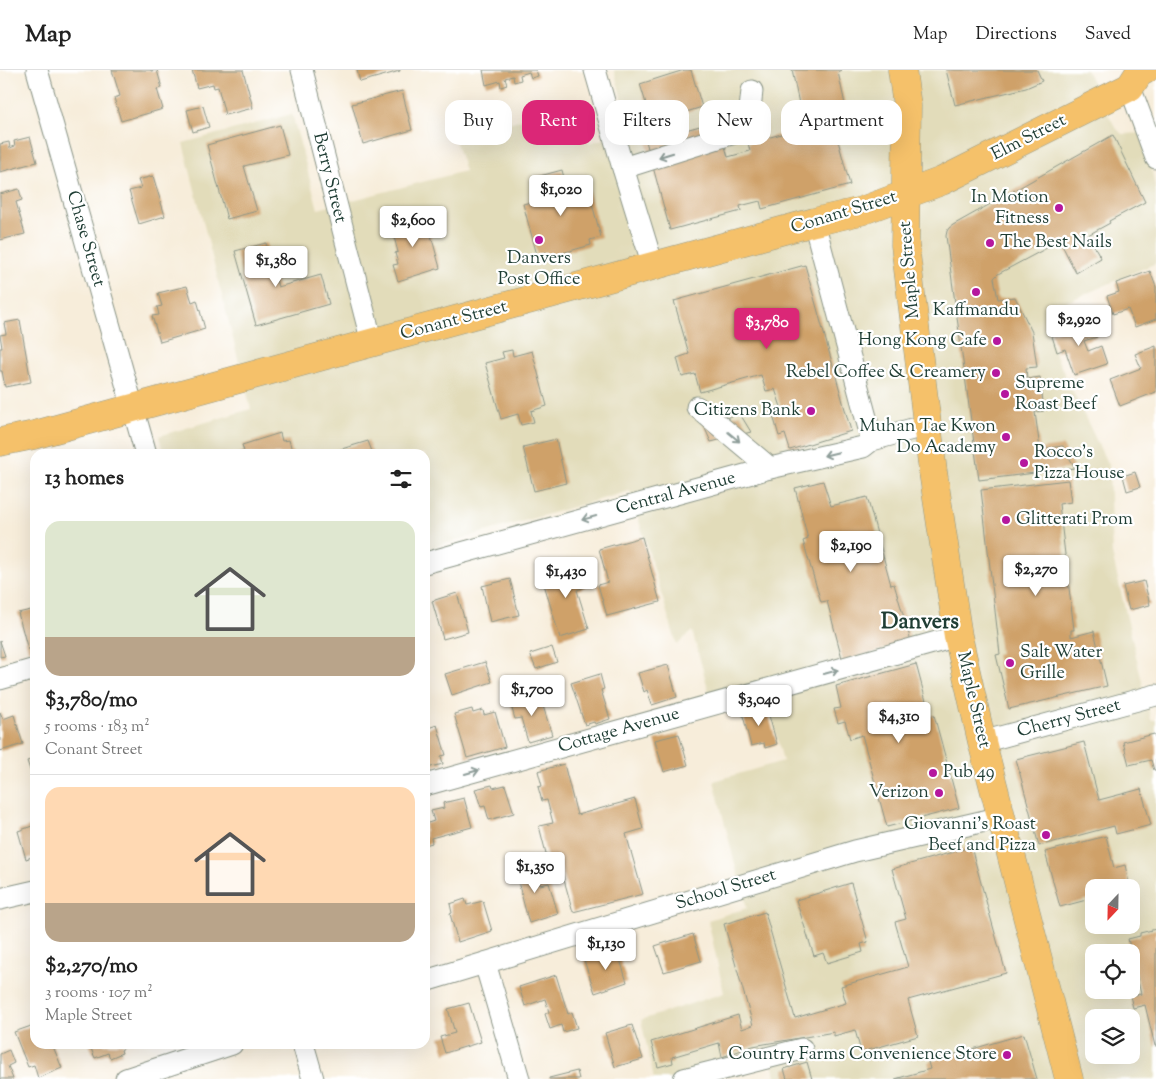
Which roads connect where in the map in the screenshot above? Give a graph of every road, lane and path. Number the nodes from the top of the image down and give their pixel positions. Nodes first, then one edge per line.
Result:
1 (37, 70) edge
2 (302, 70) edge
3 (594, 70) edge
4 (902, 70) edge
5 (1137, 78) edge
6 (752, 91) dead end
7 (1156, 158) edge
8 (623, 168) junction
9 (906, 194) junction
10 (814, 222) junction
11 (653, 266) junction
12 (372, 343) junction
13 (698, 407) dead end
14 (133, 408) junction
15 (927, 425) junction
16 (872, 440) junction
17 (0, 442) edge
18 (145, 449) edge
19 (770, 468) junction
20 (430, 562) edge
21 (958, 636) junction
22 (30, 670) edge
23 (0, 679) edge
24 (1156, 695) edge
25 (982, 742) junction
26 (430, 784) edge
27 (1002, 817) junction
28 (30, 892) edge
29 (0, 899) edge
30 (485, 963) junction
31 (430, 980) edge
32 (217, 1049) edge
33 (304, 1049) edge
34 (802, 1049) dead end
35 (126, 1079) edge
36 (313, 1079) edge
37 (519, 1079) edge
38 (684, 1079) edge
39 (1069, 1079) edge

1 - 14 street, Chase Street
2 - 12 street, Berry Street
3 - 8 street
4 - 9 main road, Maple Street
5 - 7 street
5 - 9 main road, Elm Street
6 -> 8 street
8 - 11 street
9 - 10 main road, Conant Street
9 - 15 main road, Maple Street
10 - 11 main road, Conant Street
10 - 16 street
11 - 12 main road, Conant Street
12 - 14 main road, Conant Street
13 -> 19 street
14 - 17 main road, Conant Street
14 - 18 street, Chase Street
15 - 16 street, Central Avenue
15 - 21 main road, Maple Street
16 -> 19 street, Central Avenue
19 -> 20 street, Central Avenue
21 - 25 main road, Maple Street
26 -> 21 street, Cottage Avenue
22 - 23 street
24 - 25 street, Cherry Street
25 - 27 main road, Maple Street
27 - 30 street, School Street
27 - 39 main road, Maple Street
28 - 29 street
30 - 31 street, School Street
30 - 37 street
32 - 35 street
33 - 36 street
34 - 38 street

